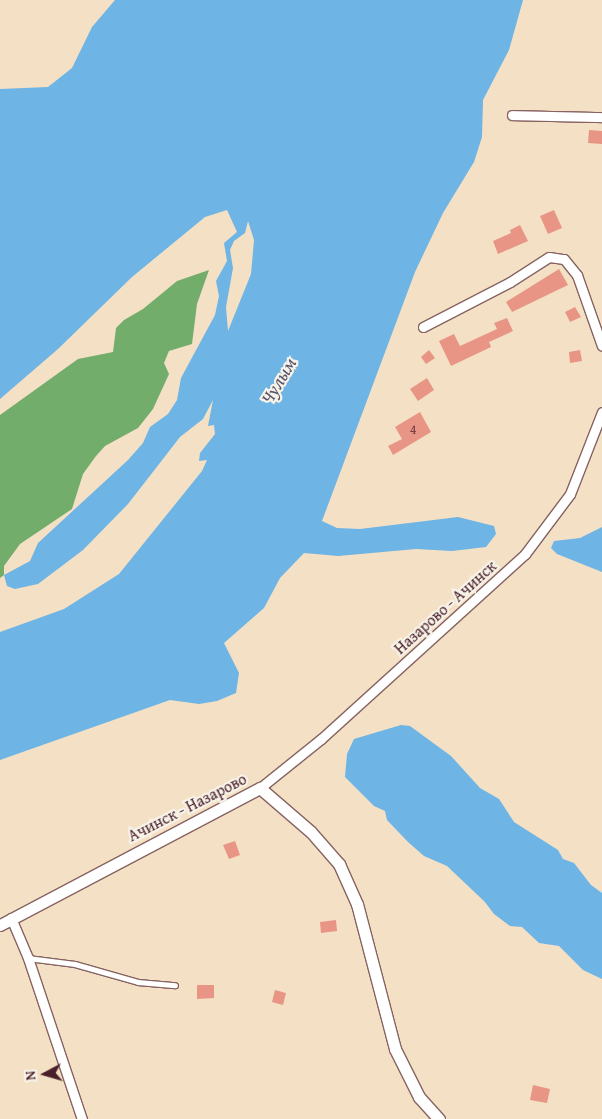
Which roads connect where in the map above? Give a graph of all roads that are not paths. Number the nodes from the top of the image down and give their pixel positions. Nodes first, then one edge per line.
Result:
1 (512, 115) dead end
2 (602, 117) edge
3 (423, 327) dead end
4 (602, 346) edge
5 (602, 412) edge
6 (260, 788) junction
7 (11, 918) junction
8 (0, 925) edge
9 (28, 958) junction
10 (175, 985) dead end
11 (82, 1119) edge
12 (439, 1119) edge

1 - 2 street
3 - 4 street
5 - 6 street, Назарово - Ачинск
6 - 7 street, Ачинск - Назарово
6 - 12 street, Ачинск - Назарово
7 - 8 street, Ачинск - Назарово
7 - 9 street
9 - 10 lane
9 - 11 street

